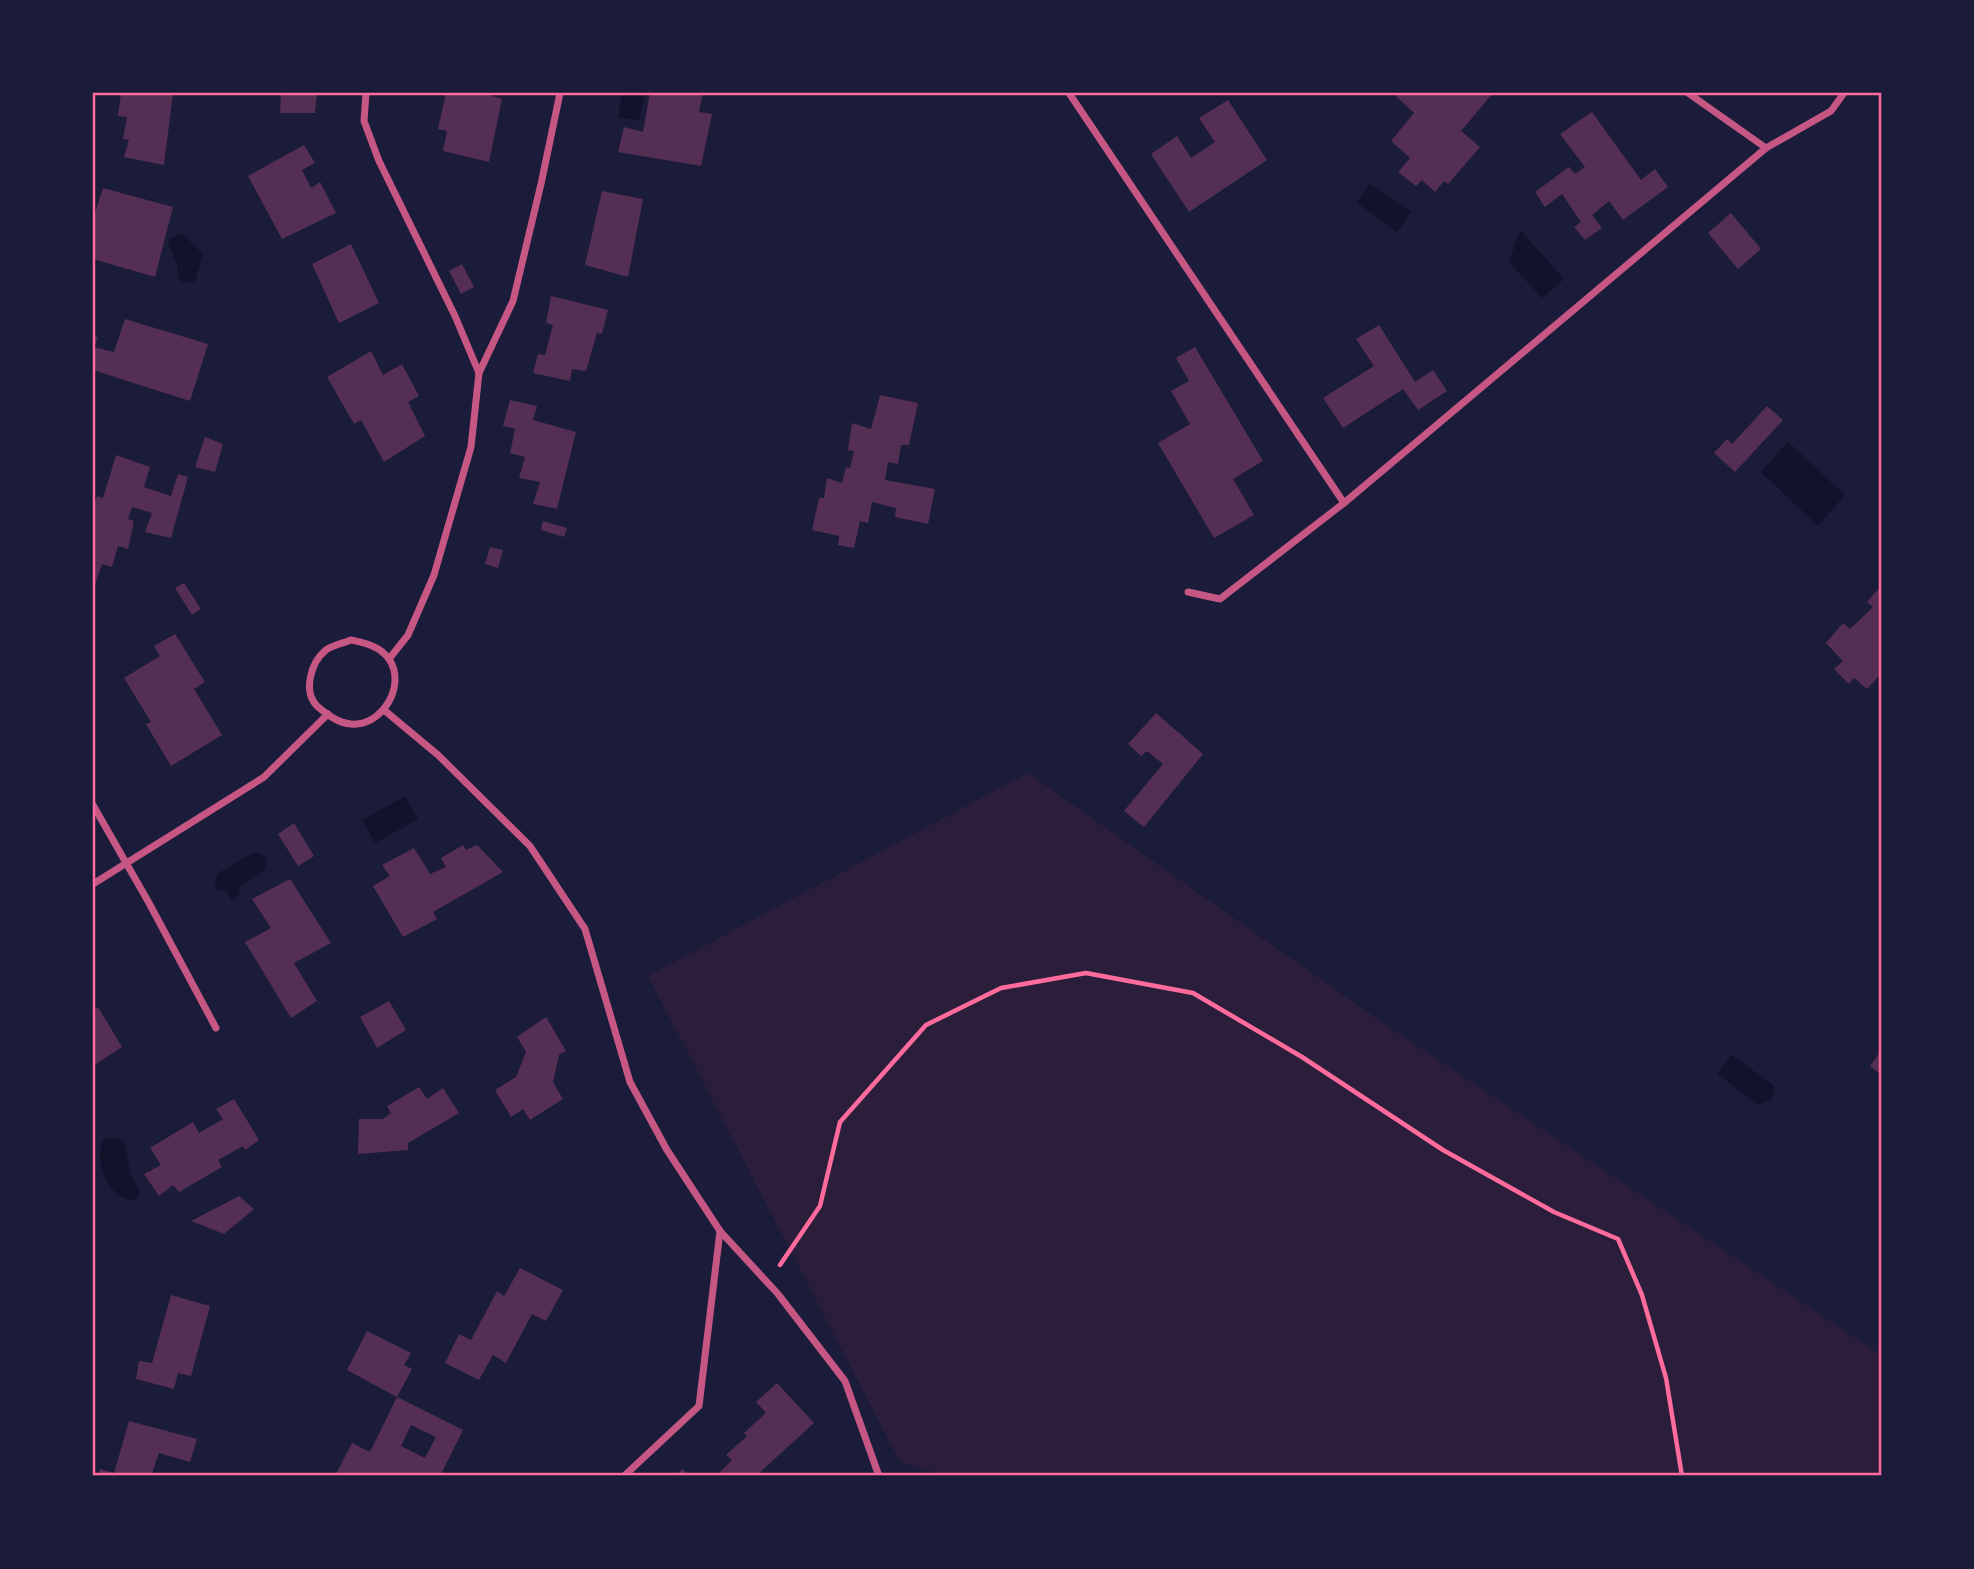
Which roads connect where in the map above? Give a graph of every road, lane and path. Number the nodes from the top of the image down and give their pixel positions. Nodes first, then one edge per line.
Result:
1 (366, 93) edge
2 (560, 93) edge
3 (1069, 93) edge
4 (1688, 93) edge
5 (1844, 93) edge
6 (1766, 148) junction
7 (479, 373) junction
8 (1344, 503) junction
9 (1188, 592) dead end
10 (389, 659) junction
11 (384, 710) junction
12 (328, 715) junction
13 (93, 805) edge
14 (126, 864) junction
15 (93, 884) edge
16 (216, 1028) dead end
17 (720, 1231) junction
18 (763, 1278) junction
19 (624, 1476) edge
20 (879, 1476) edge
21 (1682, 1476) edge

1 - 7 street
2 - 7 street
3 - 8 street
4 - 6 street
5 - 6 street
6 - 8 street
7 - 10 street
8 - 9 street
10 - 11 street
10 - 12 street
11 - 12 street
11 - 17 street
12 - 14 street
13 - 14 street
14 - 15 street
14 - 16 street
17 - 18 street
17 - 19 street
18 - 20 street
18 - 21 path

